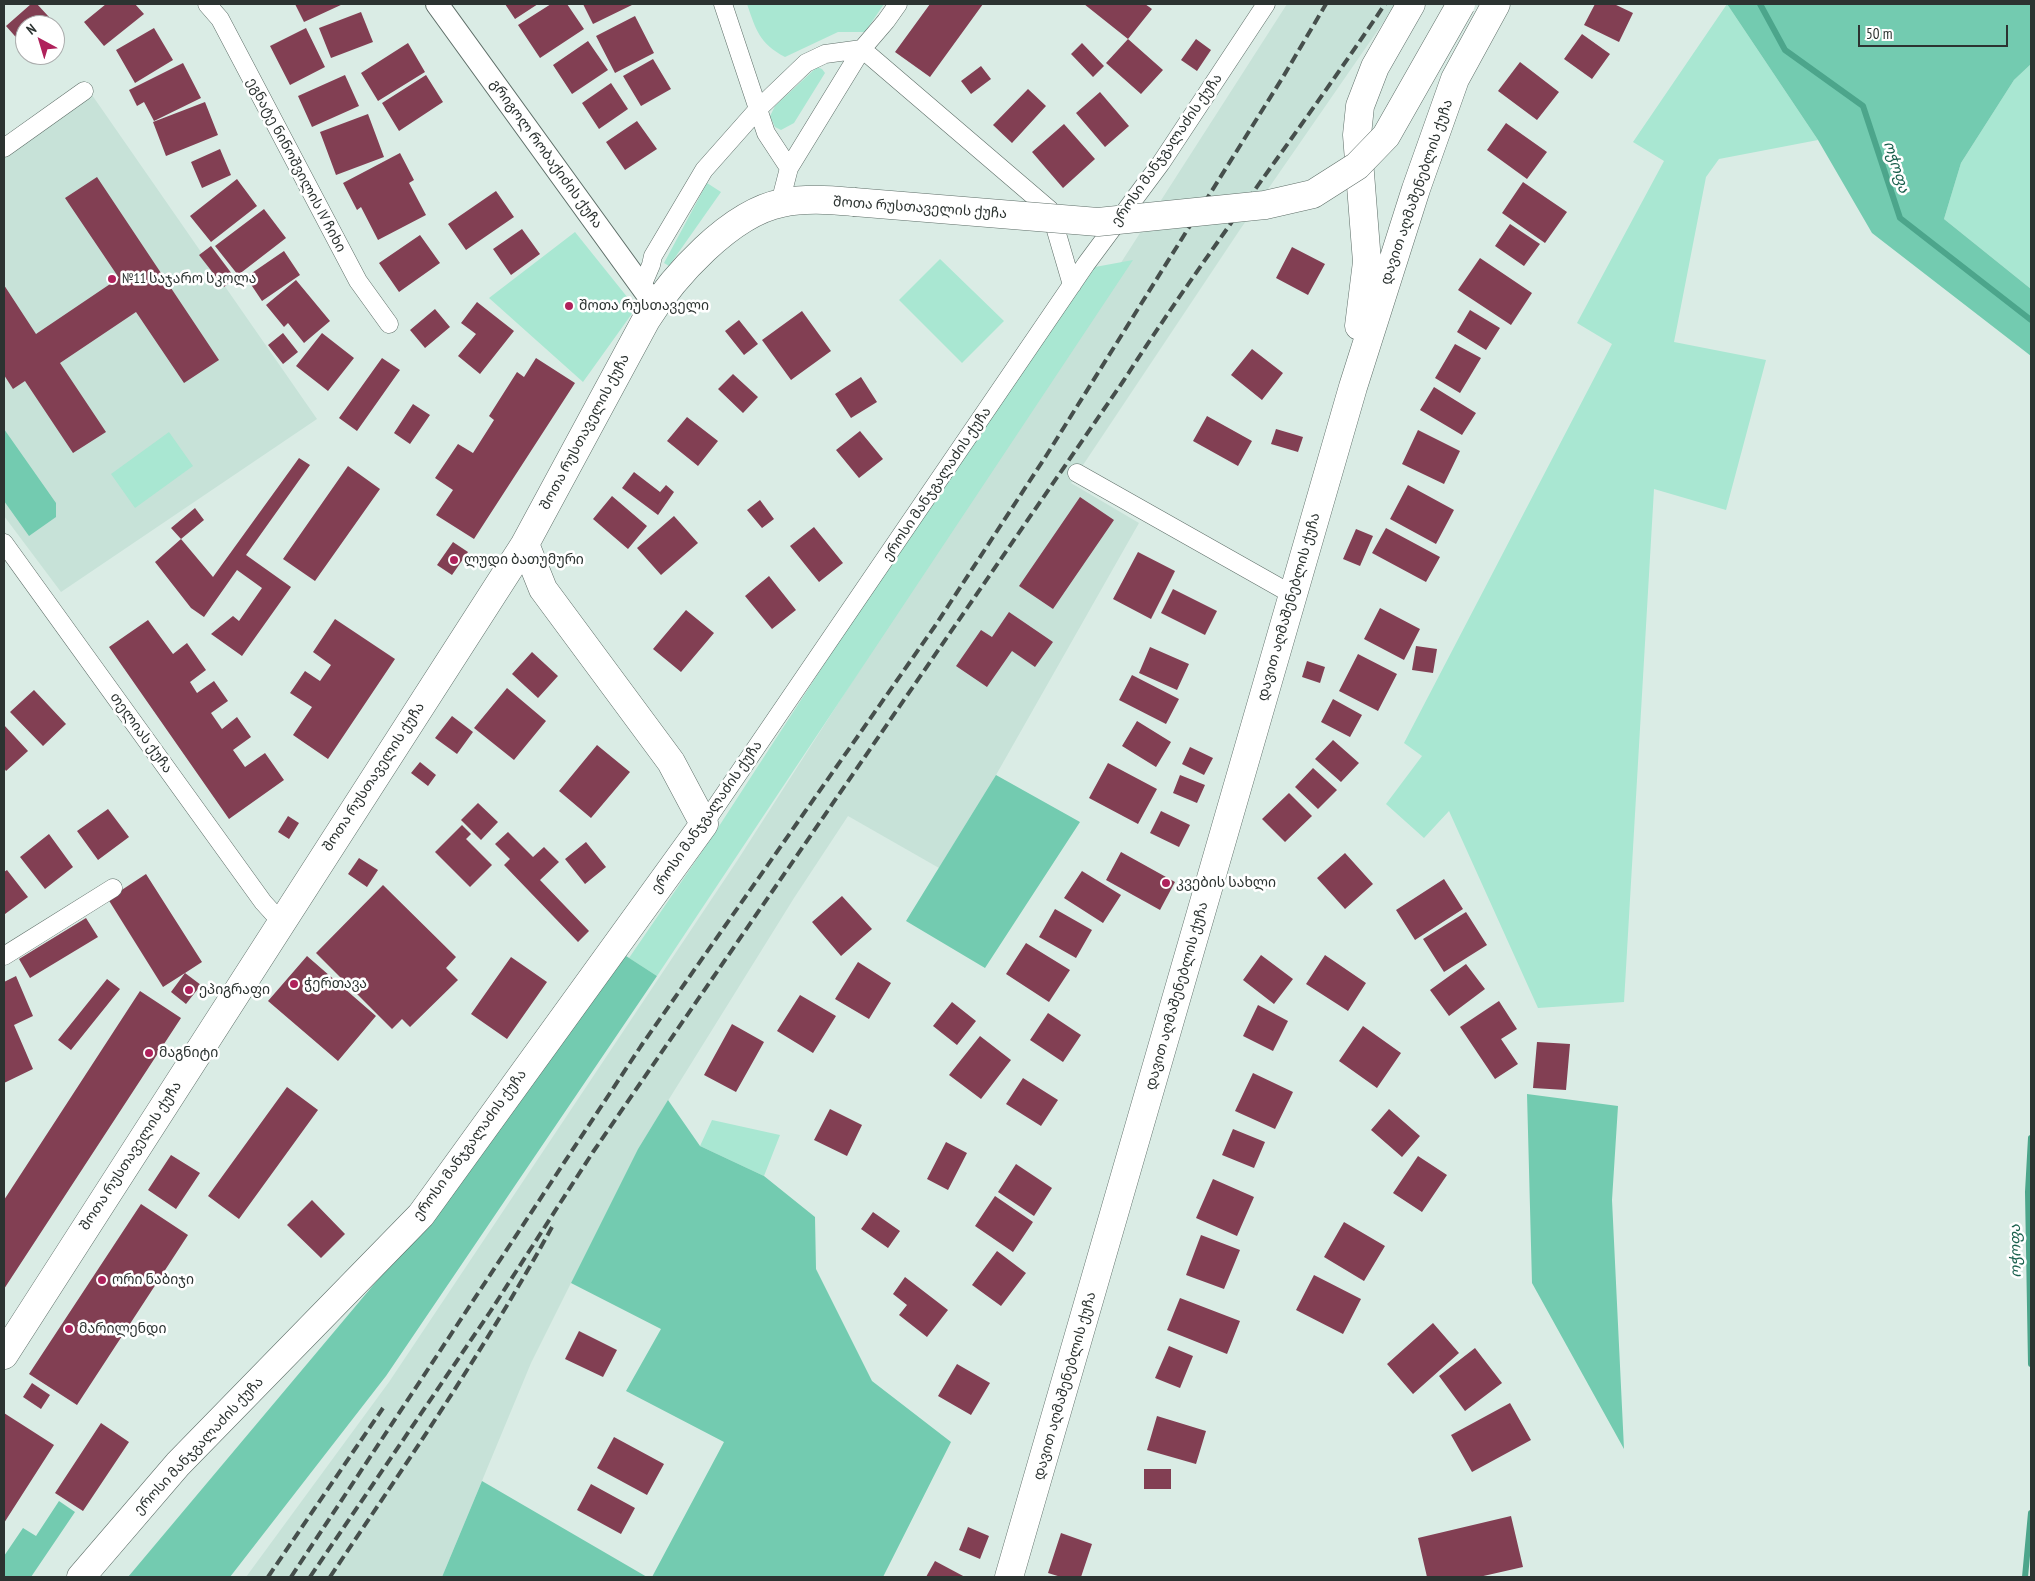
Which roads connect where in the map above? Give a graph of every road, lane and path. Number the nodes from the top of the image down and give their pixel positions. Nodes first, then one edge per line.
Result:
1 (208, 4) edge
2 (437, 4) edge
3 (723, 4) edge
4 (898, 4) edge
5 (1266, 4) edge
6 (1411, 4) edge
7 (1461, 4) edge
8 (1496, 4) edge
9 (862, 49) junction
10 (84, 91) dead end
11 (758, 109) junction
12 (4, 148) edge
13 (788, 168) junction
14 (780, 204) junction
15 (1072, 286) junction
16 (648, 295) junction
17 (389, 324) dead end
18 (1352, 387) junction
19 (1077, 473) dead end
20 (4, 543) edge
21 (525, 544) junction
22 (1293, 596) junction
23 (704, 824) junction
24 (113, 888) dead end
25 (281, 922) junction
26 (4, 956) edge
27 (4, 1355) edge
28 (81, 1577) edge
29 (1009, 1577) edge

1 - 17 street, ეგნატე ნინოშვილის IV ჩიხი
2 - 16 street, გრიგოლ რობაქიძის ქუჩა
3 - 11 street
4 - 9 street
5 - 15 street, ეროსი მანჯგალაძის ქუჩა
6 - 18 main road, დავით აღმაშენებლის ქუჩა
7 - 14 main road, შოთა რუსთაველის ქუჩა, bridge
8 - 18 main road, დავით აღმაშენებლის ქუჩა
9 - 11 street
9 - 13 street
9 - 15 street
10 - 12 street
11 - 13 street
11 - 16 street
13 - 14 street
14 - 16 main road, შოთა რუსთაველის ქუჩა
15 - 23 street, ეროსი მანჯგალაძის ქუჩა
16 - 21 main road, შოთა რუსთაველის ქუჩა
18 - 22 main road, დავით აღმაშენებლის ქუჩა
19 - 22 street
20 - 25 street, თელიას ქუჩა
21 - 23 main road
21 - 25 main road, შოთა რუსთაველის ქუჩა
22 - 29 main road, დავით აღმაშენებლის ქუჩა
23 - 28 main road, ეროსი მანჯგალაძის ქუჩა
24 - 26 street
25 - 27 main road, შოთა რუსთაველის ქუჩა

